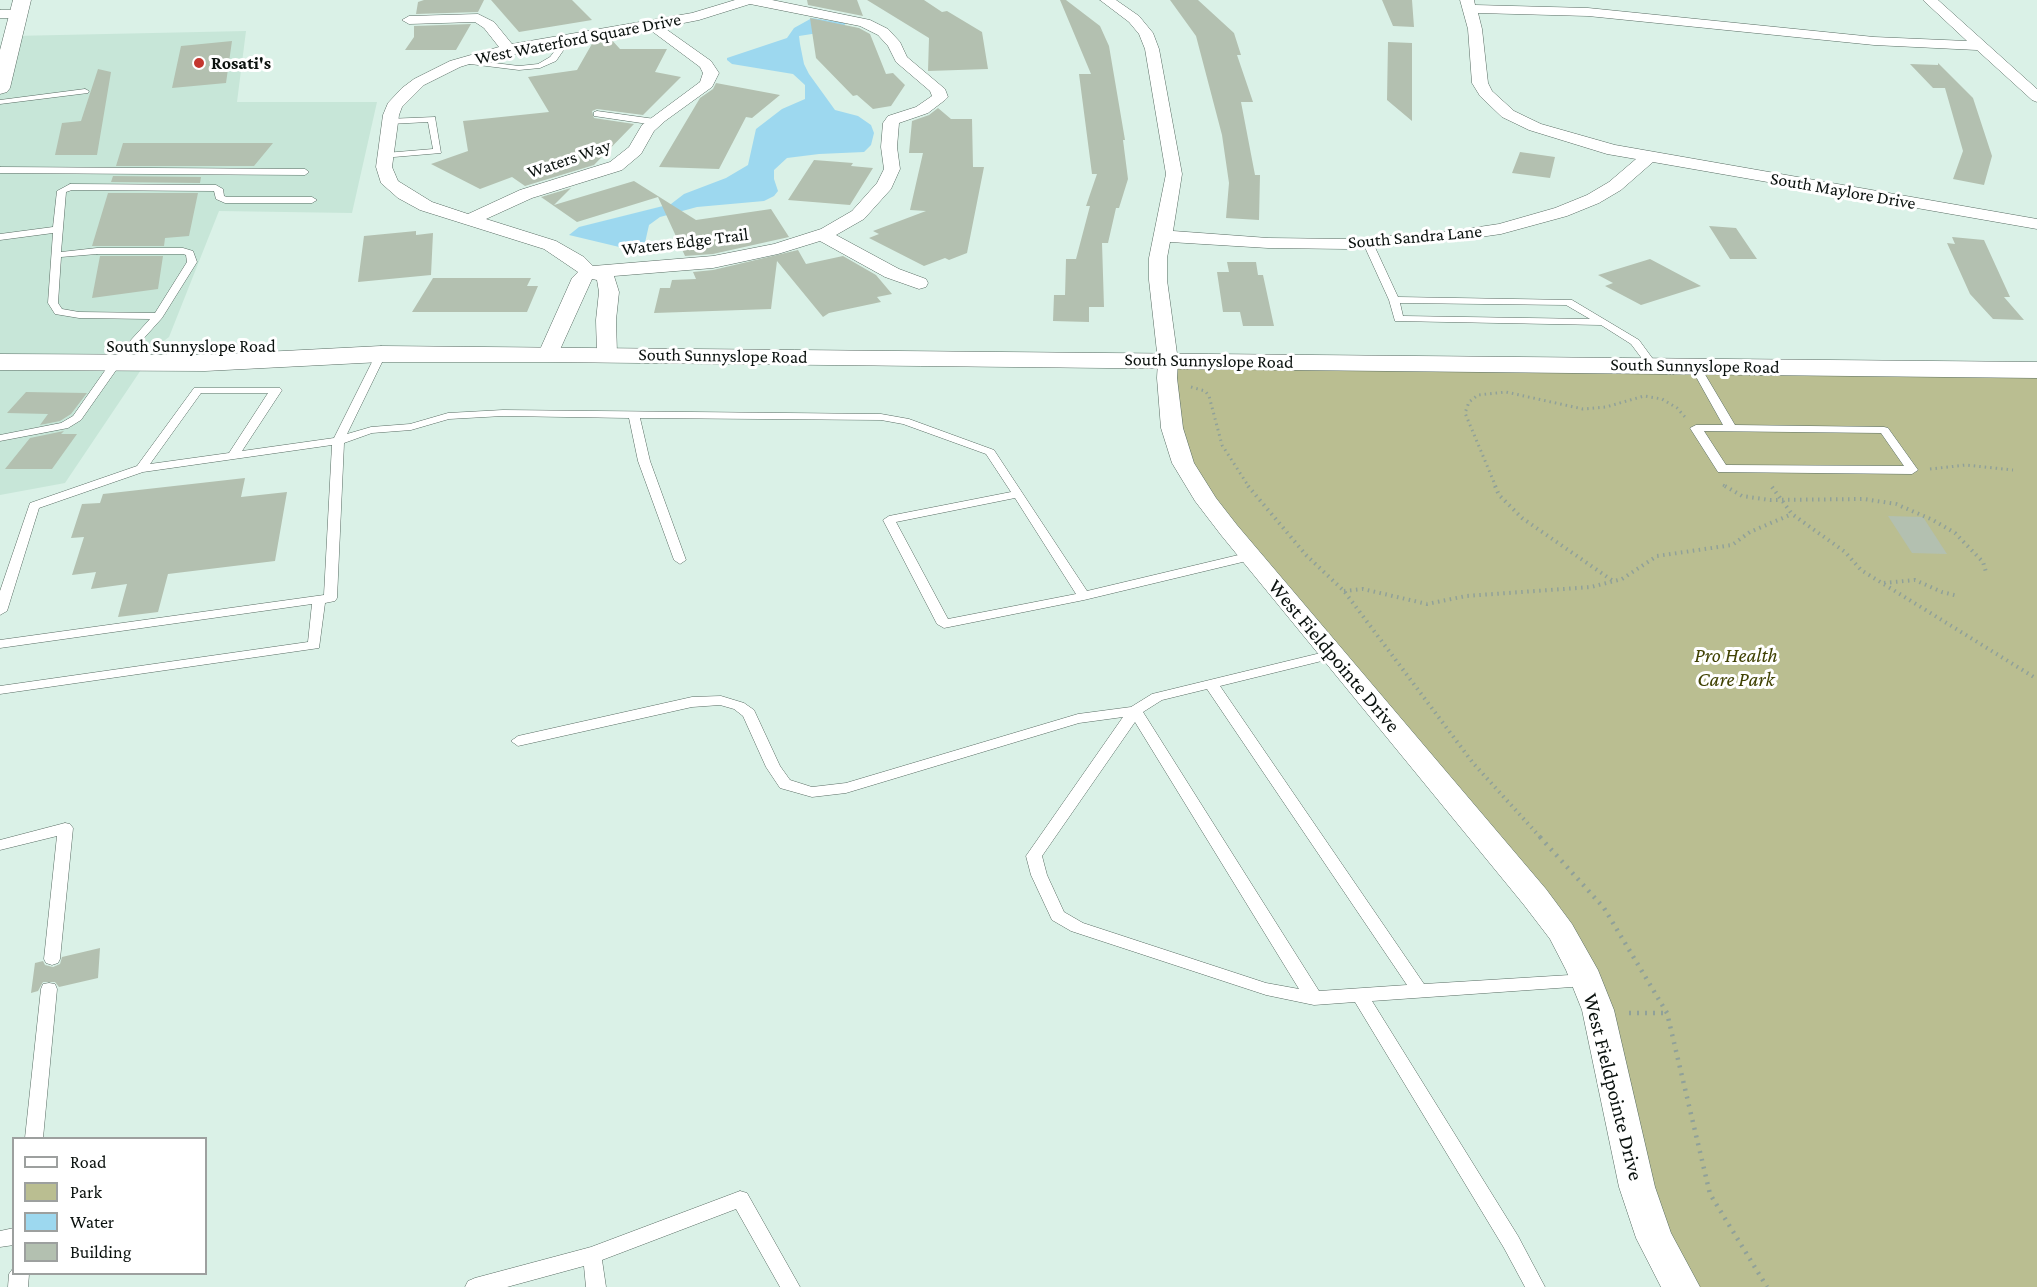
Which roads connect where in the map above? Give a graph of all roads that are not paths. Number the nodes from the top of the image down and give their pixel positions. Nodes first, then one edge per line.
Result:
1 (749, 0) edge
2 (1107, 0) edge
3 (1930, 0) edge
4 (1469, 4) edge
5 (14, 9) edge
6 (410, 20) dead end
7 (652, 25) junction
8 (561, 40) junction
9 (1982, 46) junction
10 (508, 49) junction
11 (462, 61) junction
12 (0, 88) edge
13 (85, 92) dead end
14 (2037, 97) edge
15 (0, 102) edge
16 (597, 114) dead end
17 (390, 121) junction
18 (655, 122) junction
19 (385, 156) junction
20 (1650, 156) junction
21 (0, 170) edge
22 (305, 172) dead end
23 (312, 200) dead end
24 (471, 219) junction
25 (2037, 224) edge
26 (58, 229) junction
27 (822, 235) junction
28 (1162, 236) junction
29 (0, 237) edge
30 (1368, 243) junction
31 (56, 255) junction
32 (589, 272) junction
33 (919, 283) dead end
34 (1394, 300) junction
35 (158, 316) junction
36 (1602, 322) junction
37 (0, 345) edge
38 (381, 354) junction
39 (548, 354) junction
40 (607, 354) junction
41 (123, 355) junction
42 (1168, 361) junction
43 (0, 362) edge
44 (1653, 366) junction
45 (1695, 366) junction
46 (2037, 370) edge
47 (634, 415) junction
48 (1731, 428) junction
49 (0, 438) edge
50 (338, 441) junction
51 (233, 456) junction
52 (141, 469) junction
53 (1018, 494) junction
54 (1251, 556) junction
55 (680, 560) dead end
56 (1084, 596) junction
57 (319, 600) junction
58 (0, 611) edge
59 (0, 644) edge
60 (1333, 654) junction
61 (1211, 684) junction
62 (0, 690) edge
63 (1135, 711) junction
64 (518, 741) dead end
65 (0, 844) edge
66 (52, 959) dead end
67 (1586, 980) junction
68 (49, 989) dead end
69 (1420, 991) junction
70 (1360, 995) junction
71 (1314, 998) junction
72 (34, 1137) edge
73 (592, 1256) junction
74 (485, 1286) edge
75 (596, 1287) edge
76 (790, 1287) edge
77 (1535, 1287) edge
78 (1681, 1287) edge

1 - 7 street, West Waterford Square Drive
1 - 27 street, Waters Edge Trail
2 - 28 street, West Fieldpointe Drive
3 - 9 street
4 - 9 street
4 - 20 street, South Maylore Drive
5 - 12 street
6 - 10 street
7 - 8 street, West Waterford Square Drive
7 - 18 street, Waters Way
8 - 10 street, West Waterford Square Drive
8 - 11 lane
9 - 14 street
10 - 11 street, West Waterford Square Drive
11 - 17 street, West Waterford Square Drive
13 - 15 lane
16 - 18 lane
17 - 19 street, West Waterford Square Drive
17 - 19 lane
18 - 24 street, Waters Way
19 - 24 street, West Waterford Square Drive
20 - 25 street, South Maylore Drive
20 - 30 street, South Sandra Lane
21 - 22 lane
23 - 26 lane
24 - 32 street, West Waterford Square Drive
26 - 29 lane
26 - 31 lane
27 - 32 street, Waters Edge Trail
27 - 33 street
28 - 30 street, South Sandra Lane
28 - 42 street, West Fieldpointe Drive
30 - 34 lane
31 - 35 lane
31 - 35 lane
32 - 39 street
32 - 40 street, West Waterford Square Drive
34 - 36 lane
34 - 36 lane
35 - 41 lane
36 - 44 lane
37 - 41 street, South Sunnyslope Road
38 - 39 street, South Sunnyslope Road
38 - 41 street, South Sunnyslope Road
38 - 50 lane
39 - 40 street, South Sunnyslope Road
40 - 42 street, South Sunnyslope Road
41 - 43 street, South Sunnyslope Road
41 - 49 lane
42 - 44 street, South Sunnyslope Road
42 - 54 street, West Fieldpointe Drive
44 - 45 street, South Sunnyslope Road
45 - 46 street, South Sunnyslope Road
45 - 48 lane
47 - 50 lane
47 - 53 lane
47 - 55 lane
48 - 48 lane
50 - 51 lane
50 - 57 lane
51 - 52 lane
51 - 52 lane
52 - 58 lane
53 - 56 lane
53 - 56 lane
54 - 56 lane
54 - 60 street, West Fieldpointe Drive
57 - 59 lane
57 - 62 lane
60 - 61 lane
60 - 67 street, West Fieldpointe Drive
61 - 63 lane
61 - 69 lane
63 - 64 lane
63 - 71 lane
63 - 71 lane
65 - 66 lane
67 - 69 lane
67 - 78 street, West Fieldpointe Drive
68 - 72 lane
69 - 70 lane
70 - 71 lane
70 - 77 lane
73 - 74 lane
73 - 75 lane
73 - 76 lane

